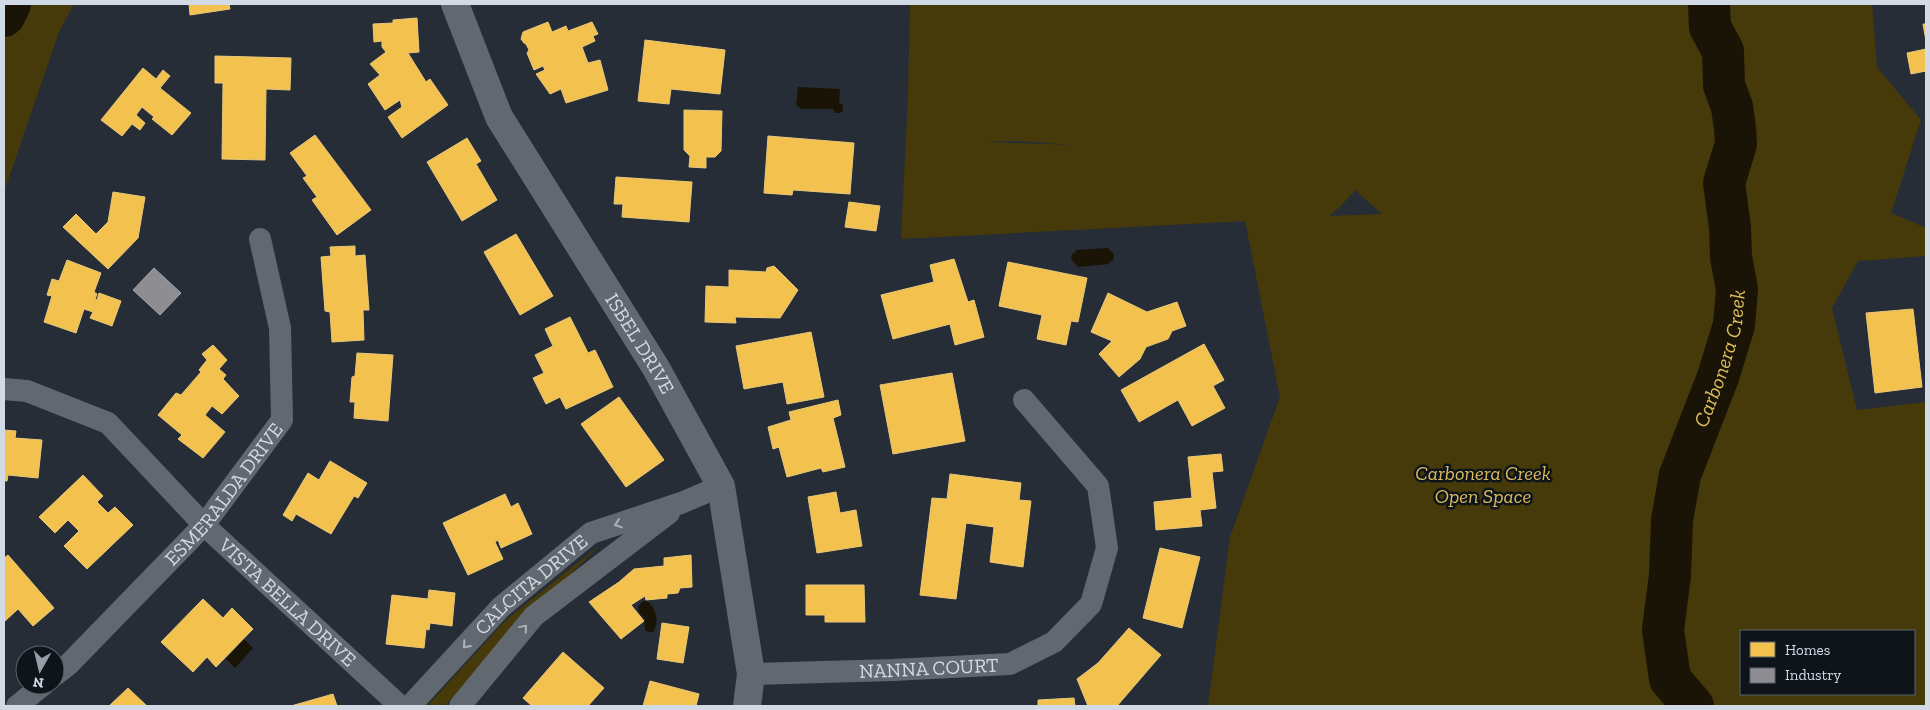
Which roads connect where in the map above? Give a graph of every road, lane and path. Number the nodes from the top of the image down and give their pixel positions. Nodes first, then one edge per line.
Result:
1 (455, 4) edge
2 (260, 239) dead end
3 (4, 389) edge
4 (1024, 400) dead end
5 (722, 486) junction
6 (681, 503) junction
7 (204, 525) junction
8 (65, 666) edge
9 (751, 674) junction
10 (31, 695) edge
11 (17, 706) edge
12 (400, 706) edge
13 (410, 706) edge
14 (460, 706) edge
15 (747, 706) edge

1 - 5 street, ISBEL DRIVE
2 - 7 street, ESMERALDA DRIVE
3 - 7 street, VISTA BELLA DRIVE
4 - 9 street, NANNA COURT
5 - 6 street, CALCITA DRIVE
5 - 9 street, ISBEL DRIVE
6 -> 13 street, CALCITA DRIVE
14 -> 6 street, CALCITA DRIVE
7 - 8 street, ESMERALDA DRIVE
7 - 12 street, VISTA BELLA DRIVE
9 - 15 street, ISBEL DRIVE
10 - 11 street

